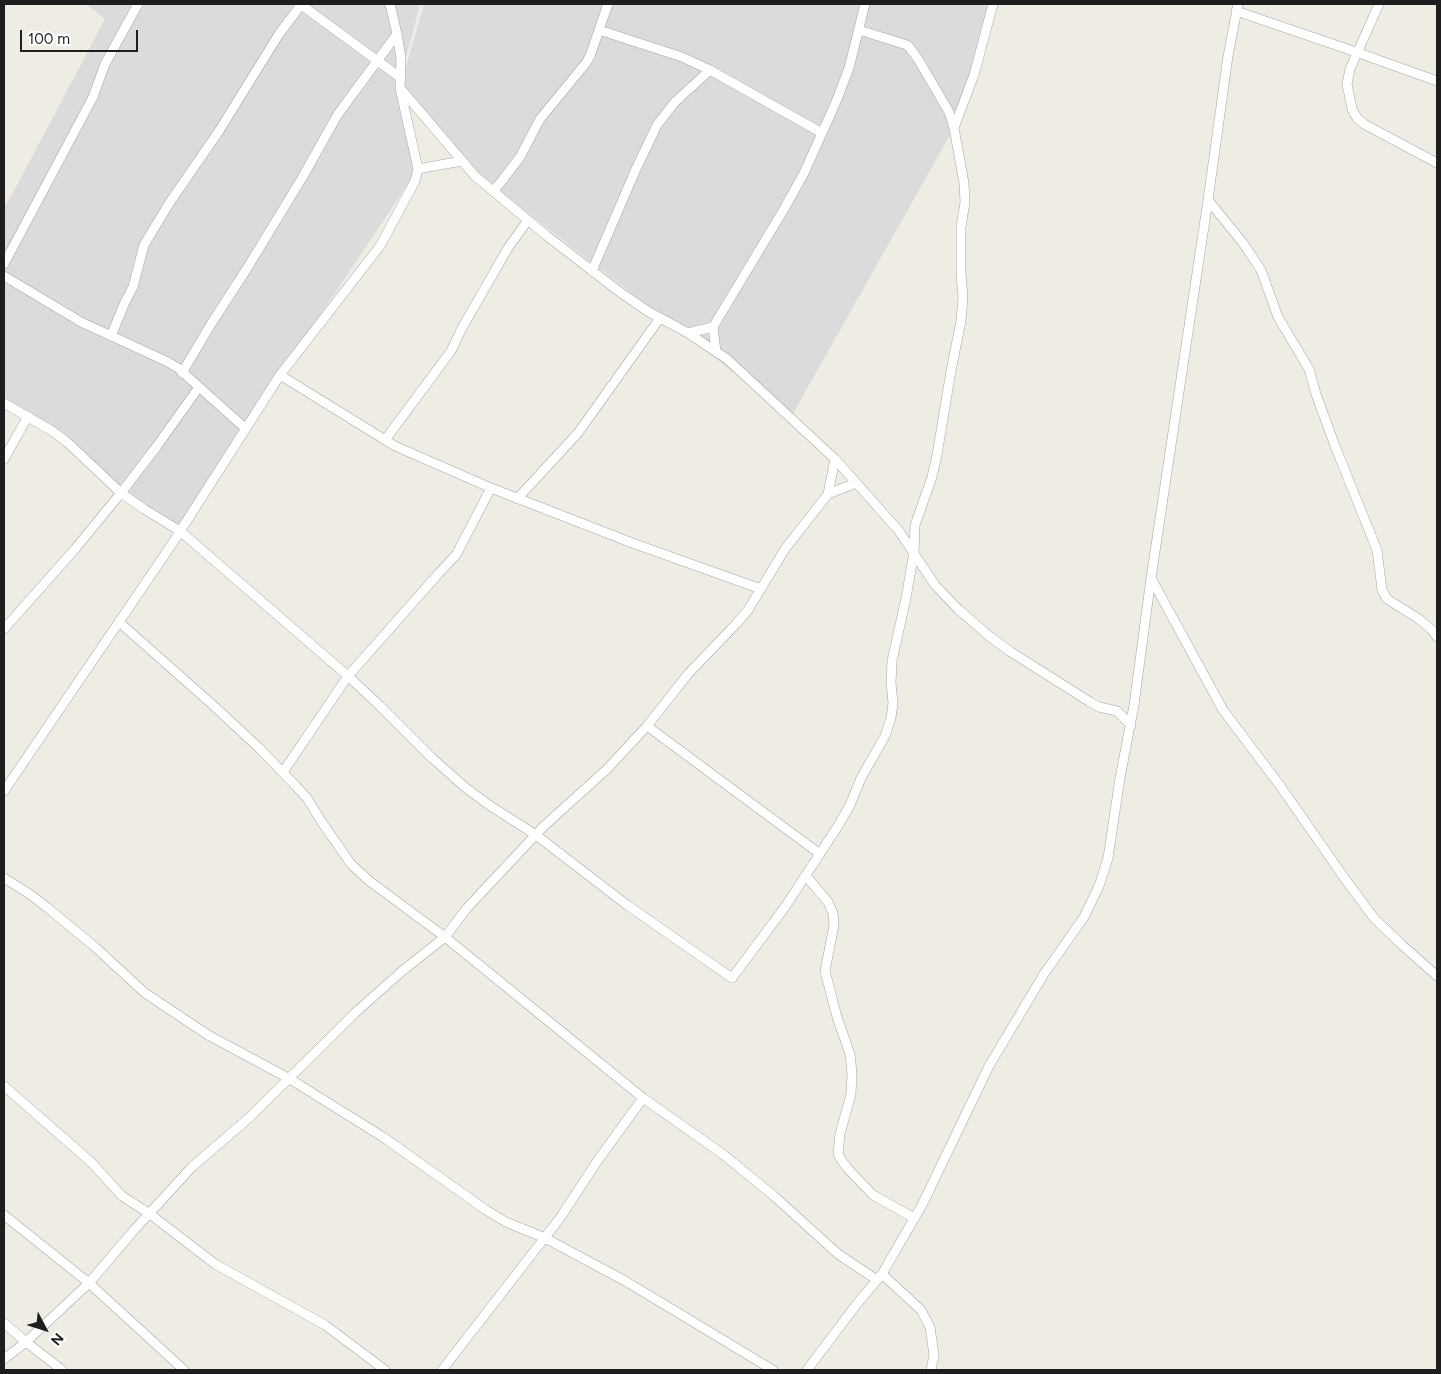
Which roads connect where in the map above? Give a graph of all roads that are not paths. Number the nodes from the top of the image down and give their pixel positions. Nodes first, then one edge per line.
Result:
1 (138, 4) edge
2 (300, 4) edge
3 (390, 4) edge
4 (608, 4) edge
5 (865, 4) edge
6 (993, 4) edge
7 (1379, 4) edge
8 (1237, 8) edge
9 (599, 30) junction
10 (859, 30) junction
11 (397, 34) junction
12 (1356, 52) junction
13 (376, 62) junction
14 (710, 70) junction
15 (401, 78) junction
16 (1437, 81) edge
17 (400, 88) junction
18 (954, 128) junction
19 (822, 133) junction
20 (462, 162) junction
21 (1437, 163) edge
22 (418, 169) junction
23 (494, 191) junction
24 (1208, 200) junction
25 (528, 220) junction
26 (4, 264) edge
27 (592, 271) junction
28 (4, 276) edge
29 (660, 318) junction
30 (712, 326) junction
31 (688, 333) junction
32 (111, 336) junction
33 (716, 352) junction
34 (182, 373) junction
35 (280, 375) junction
36 (199, 387) junction
37 (4, 403) edge
38 (28, 416) junction
39 (246, 429) junction
40 (385, 440) junction
41 (4, 459) edge
42 (835, 459) junction
43 (856, 484) junction
44 (491, 488) junction
45 (121, 493) junction
46 (828, 494) junction
47 (517, 499) junction
48 (180, 531) junction
49 (914, 552) junction
50 (1150, 578) junction
51 (761, 589) junction
52 (119, 622) junction
53 (4, 628) edge
54 (1437, 637) edge
55 (348, 676) junction
56 (1134, 705) junction
57 (1117, 711) junction
58 (1131, 725) junction
59 (647, 726) junction
60 (283, 772) junction
61 (4, 791) edge
62 (536, 835) junction
63 (820, 854) junction
64 (806, 876) junction
65 (4, 878) edge
66 (444, 937) junction
67 (1437, 976) edge
68 (290, 1079) junction
69 (4, 1086) edge
70 (644, 1098) junction
71 (150, 1214) junction
72 (4, 1215) edge
73 (914, 1218) junction
74 (545, 1238) junction
75 (879, 1277) junction
76 (89, 1283) junction
77 (4, 1323) edge
78 (26, 1342) junction
79 (4, 1359) edge
80 (62, 1370) edge
81 (184, 1370) edge
82 (385, 1370) edge
83 (442, 1370) edge
84 (773, 1370) edge
85 (807, 1370) edge
86 (931, 1370) edge

1 - 26 street
2 - 13 street
2 - 32 street
3 - 11 street
4 - 9 street
5 - 10 street
6 - 18 street
7 - 12 street
8 - 12 street
8 - 24 street
9 - 14 street
9 - 23 street
10 - 18 street
10 - 19 street
11 - 13 street
11 - 15 street
12 - 16 street
12 - 21 street
13 - 15 street
13 - 34 street
14 - 19 street
14 - 27 street
15 - 17 street
17 - 20 street
17 - 22 street
18 - 49 street
19 - 30 street
20 - 22 street
20 - 23 street
22 - 35 street
23 - 25 street
24 - 50 street
24 - 54 street
25 - 27 street
25 - 40 street
27 - 29 street
28 - 32 street
29 - 31 street
29 - 47 street
30 - 31 street
30 - 33 street
31 - 33 street
32 - 34 street
33 - 42 street
34 - 36 street
35 - 39 street
35 - 40 street
36 - 39 street
36 - 45 street
37 - 38 street
38 - 41 street
38 - 45 street
39 - 48 street
40 - 44 street
42 - 43 street
42 - 46 street
43 - 46 street
43 - 49 street
44 - 47 street
44 - 55 street
45 - 48 street
45 - 53 street
46 - 51 street
47 - 51 street
48 - 52 street
48 - 55 street
49 - 57 street
49 - 63 street
50 - 56 street
50 - 67 street
51 - 59 street
52 - 60 street
52 - 61 street
55 - 60 street
55 - 62 street
56 - 57 street
56 - 58 street
57 - 58 street
58 - 73 street
59 - 62 street
59 - 63 street
60 - 66 street
62 - 64 street
62 - 66 street
63 - 64 street
64 - 73 street
65 - 68 street
66 - 68 street
66 - 70 street
68 - 71 street
68 - 74 street
69 - 71 street
70 - 74 street
70 - 75 street
71 - 76 street
71 - 82 street
72 - 76 street
73 - 75 street
74 - 83 street
74 - 84 street
75 - 85 street
75 - 86 street
76 - 78 street
76 - 81 street
77 - 78 street
78 - 79 street
78 - 80 street

